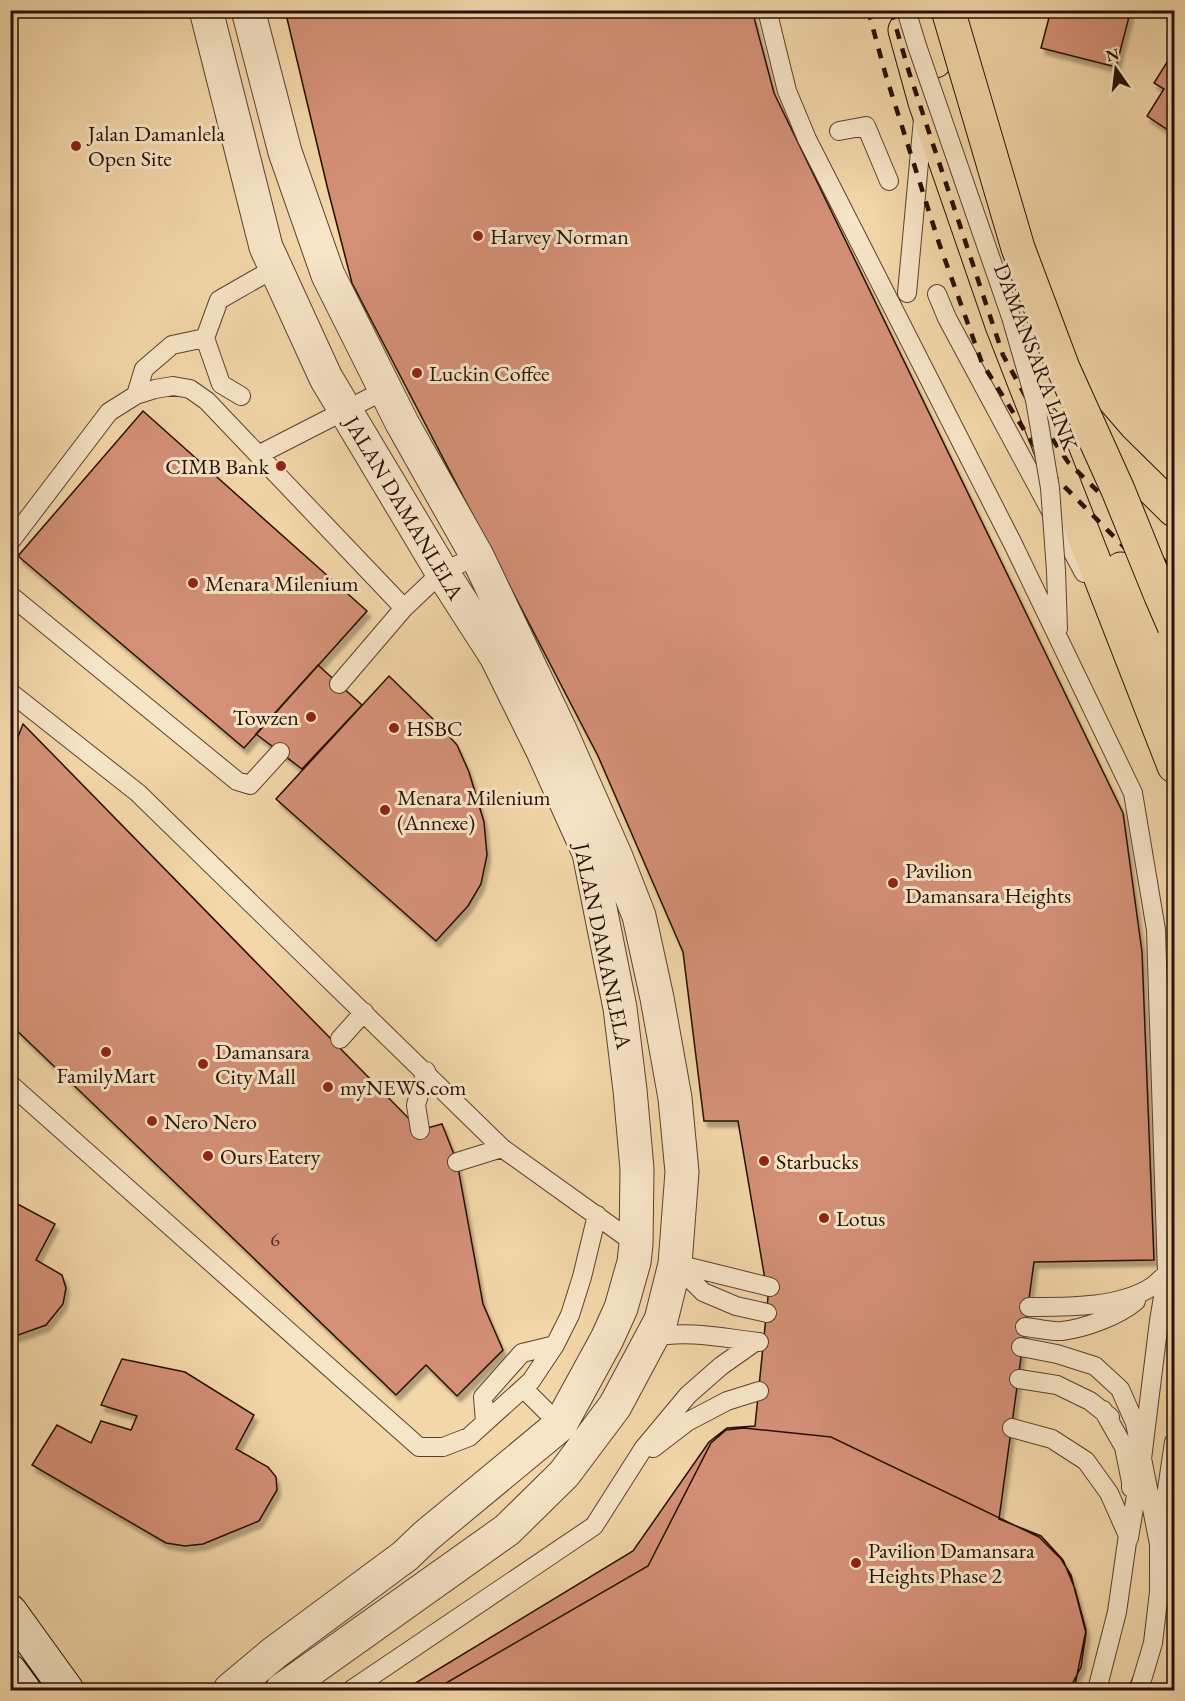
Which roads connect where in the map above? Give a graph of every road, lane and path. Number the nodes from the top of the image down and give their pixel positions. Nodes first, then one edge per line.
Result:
1 (206, 10) edge
2 (248, 10) edge
3 (767, 10) edge
4 (899, 10) edge
5 (906, 10) edge
6 (923, 10) edge
7 (948, 10) edge
8 (925, 102) junction
9 (839, 131) dead end
10 (889, 182) dead end
11 (275, 268) junction
12 (907, 293) dead end
13 (937, 294) dead end
14 (205, 338) junction
15 (1034, 359) junction
16 (385, 390) junction
17 (136, 395) junction
18 (241, 396) dead end
19 (345, 410) junction
20 (258, 455) junction
21 (1174, 510) edge
22 (10, 542) edge
23 (477, 556) junction
24 (442, 572) junction
25 (10, 595) edge
26 (1161, 596) junction
27 (404, 609) junction
28 (1174, 626) edge
29 (1058, 636) junction
30 (1174, 660) edge
31 (1139, 676) junction
32 (339, 684) dead end
33 (10, 692) edge
34 (1174, 694) edge
35 (280, 752) dead end
36 (1174, 766) edge
37 (364, 1012) junction
38 (340, 1039) dead end
39 (426, 1071) junction
40 (10, 1084) edge
41 (420, 1130) dead end
42 (502, 1148) junction
43 (457, 1162) dead end
44 (597, 1215) junction
45 (636, 1244) junction
46 (675, 1264) junction
47 (1167, 1273) junction
48 (1153, 1286) junction
49 (771, 1287) dead end
50 (1029, 1307) dead end
51 (766, 1313) dead end
52 (1025, 1327) dead end
53 (653, 1337) junction
54 (555, 1345) junction
55 (1021, 1347) dead end
56 (1019, 1379) dead end
57 (759, 1391) dead end
58 (530, 1395) dead end
59 (1103, 1410) junction
60 (485, 1422) junction
61 (560, 1425) junction
62 (1012, 1428) dead end
63 (1174, 1442) edge
64 (1142, 1459) junction
65 (631, 1465) junction
66 (1129, 1538) junction
67 (1159, 1544) junction
68 (405, 1556) junction
69 (454, 1567) junction
70 (10, 1611) edge
71 (1174, 1625) edge
72 (10, 1671) edge
73 (1174, 1672) edge
74 (24, 1690) edge
75 (67, 1690) edge
76 (230, 1690) edge
77 (282, 1690) edge
78 (351, 1690) edge
79 (1097, 1690) edge
80 (1139, 1690) edge
81 (1146, 1690) edge
82 (1169, 1690) edge

1 - 11 street, JALAN DAMANLELA
2 - 16 street, JALAN DAMANLELA
3 - 29 lane
4 - 8 highway
5 - 29 lane, bridge
6 - 15 highway, DAMANSARA LINK
7 - 26 highway, DAMANSARA LINK, bridge
8 - 12 lane
8 - 31 highway
9 - 10 lane
11 - 14 lane
11 - 19 street, JALAN DAMANLELA
13 - 31 lane
14 - 17 lane
14 - 18 lane
15 - 21 highway
15 - 34 highway, DAMANSARA LINK
16 - 19 lane
16 - 23 street, JALAN DAMANLELA
17 - 20 lane
17 - 22 lane
19 - 20 lane
19 - 24 street, JALAN DAMANLELA
20 - 27 lane
23 - 24 lane
23 - 46 street, JALAN DAMANLELA
24 - 27 lane
24 - 45 street, JALAN DAMANLELA
25 - 35 lane
26 - 28 highway, DAMANSARA LINK, bridge
26 - 30 highway, bridge
27 - 32 lane
29 - 47 lane
31 - 36 highway
33 - 37 lane
37 - 38 lane
37 - 39 lane
39 - 41 lane
39 - 42 lane
40 - 60 lane
42 - 43 lane
42 - 44 lane
44 - 45 lane
44 - 54 lane
45 - 46 street
45 - 61 street, JALAN DAMANLELA
46 - 49 lane
46 - 51 lane
46 - 53 street, JALAN DAMANLELA
47 - 48 lane
47 - 64 lane
48 - 50 lane
48 - 52 lane
53 - 65 lane
53 - 69 street, JALAN DAMANLELA
54 - 60 lane
54 - 60 lane
55 - 64 lane
56 - 59 lane
57 - 65 lane
58 - 61 lane
59 - 64 lane
59 - 66 lane
61 - 68 street, JALAN DAMANLELA
62 - 66 lane
63 - 67 lane
64 - 66 lane
64 - 67 lane
65 - 78 lane
66 - 79 lane
67 - 80 lane, bridge
68 - 69 street
68 - 76 street, JALAN DAMANLELA
69 - 77 street, JALAN DAMANLELA
70 - 75 street
71 - 81 highway
72 - 74 street
73 - 82 highway

